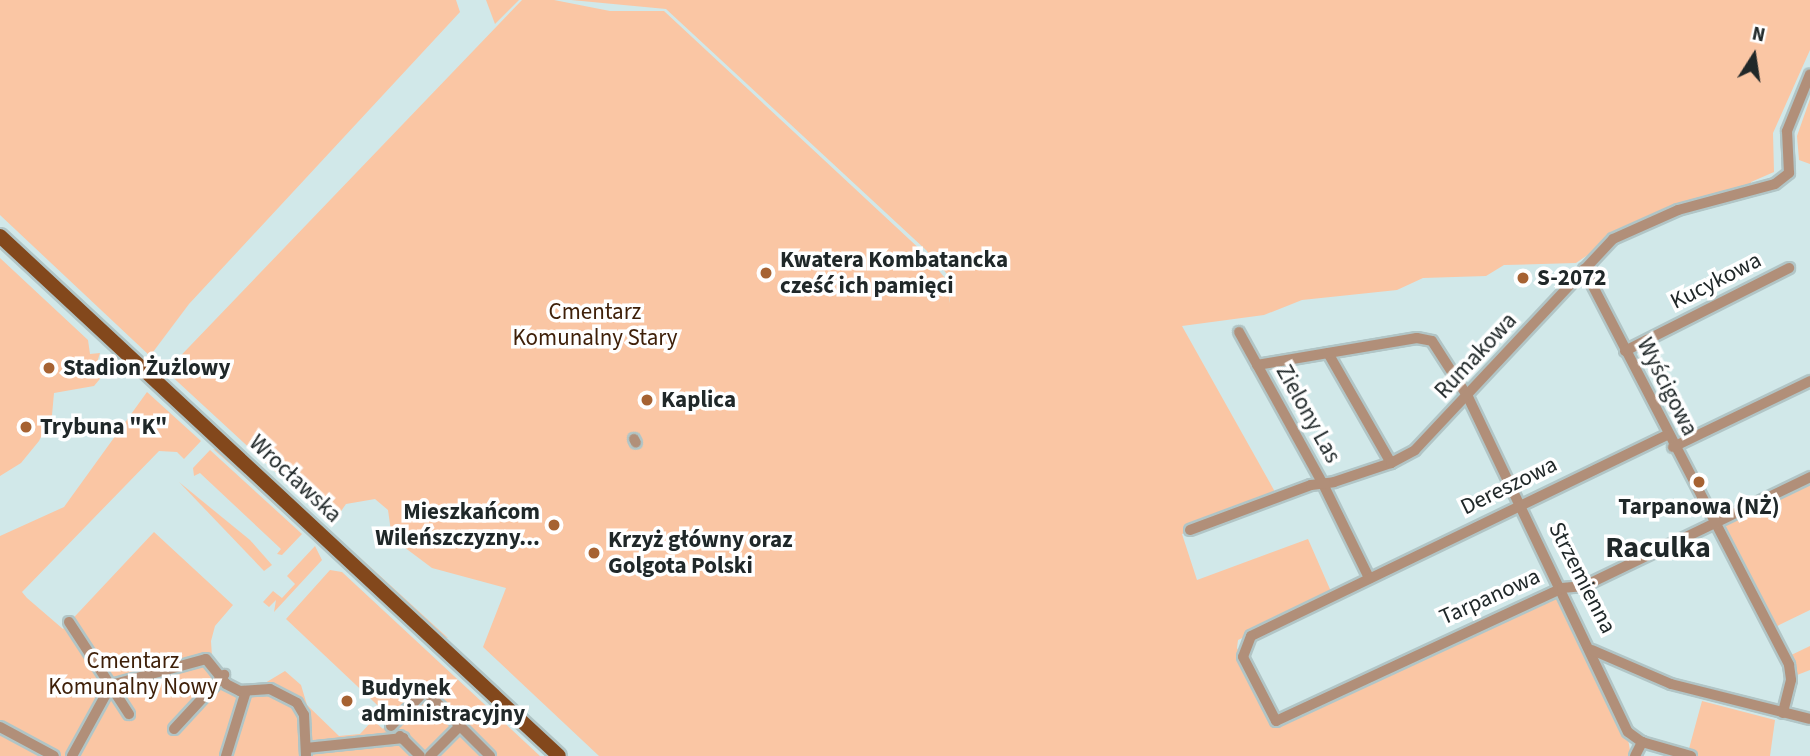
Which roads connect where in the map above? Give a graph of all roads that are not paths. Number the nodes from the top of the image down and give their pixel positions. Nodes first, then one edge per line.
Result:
1 (1810, 74) edge
2 (0, 236) edge
3 (1789, 268) dead end
4 (1584, 269) junction
5 (1239, 332) dead end
6 (1625, 351) junction
7 (1328, 353) junction
8 (1257, 365) junction
9 (1810, 381) edge
10 (1468, 397) junction
11 (1667, 435) junction
12 (1673, 447) junction
13 (1391, 463) junction
14 (1810, 477) edge
15 (1323, 484) junction
16 (1520, 503) junction
17 (1713, 523) junction
18 (1190, 530) dead end
19 (1369, 578) junction
20 (1562, 588) junction
21 (69, 622) dead end
22 (1251, 636) joint
23 (1592, 650) junction
24 (225, 679) junction
25 (111, 685) junction
26 (246, 691) junction
27 (1783, 713) junction
28 (129, 714) dead end
29 (1810, 719) edge
30 (460, 726) junction
31 (0, 727) edge
32 (174, 729) dead end
33 (403, 738) junction
34 (1642, 742) junction
35 (306, 752) edge
36 (54, 756) edge
37 (72, 756) edge
38 (226, 756) edge
39 (420, 756) edge
40 (430, 756) edge
41 (490, 756) edge
42 (559, 756) edge
43 (1635, 756) edge
44 (1691, 756) edge

1 - 4 street, Rumakowa
2 - 42 main road, Wrocławska
3 - 6 street, Kucykowa
4 - 6 street, Wyścigowa
4 - 10 street, Rumakowa
5 - 8 street, Zielony Las
6 - 11 street, Wyścigowa
7 - 8 street, Zielony Las
7 - 10 street, Zielony Las
7 - 13 street, Zielony Las
8 - 15 street, Zielony Las
9 - 12 street
10 - 13 street, Rumakowa
10 - 16 street, Strzemienna
11 - 12 street, Wyścigowa
11 - 16 street, Dereszowa
12 - 17 street, Wyścigowa
13 - 15 street, Rumakowa
14 - 17 street, Tarpanowa
15 - 18 street, Rumakowa
15 - 19 street
16 - 19 street, Dereszowa
16 - 20 street, Strzemienna
17 - 20 street, Tarpanowa
17 - 27 street, Wyścigowa
19 - 22 street, Dereszowa
20 - 22 street, Tarpanowa
20 - 23 street, Strzemienna
21 - 25 street
23 - 27 street, Strzemienna
23 - 34 street
24 - 25 street
24 - 26 street
24 - 32 street
25 - 28 street
25 - 37 street
26 - 35 street
26 - 38 street
27 - 29 street, Strzemienna
30 - 33 street
30 - 40 street
30 - 41 street
31 - 36 street
33 - 35 street
33 - 39 street
34 - 43 street
34 - 44 street

